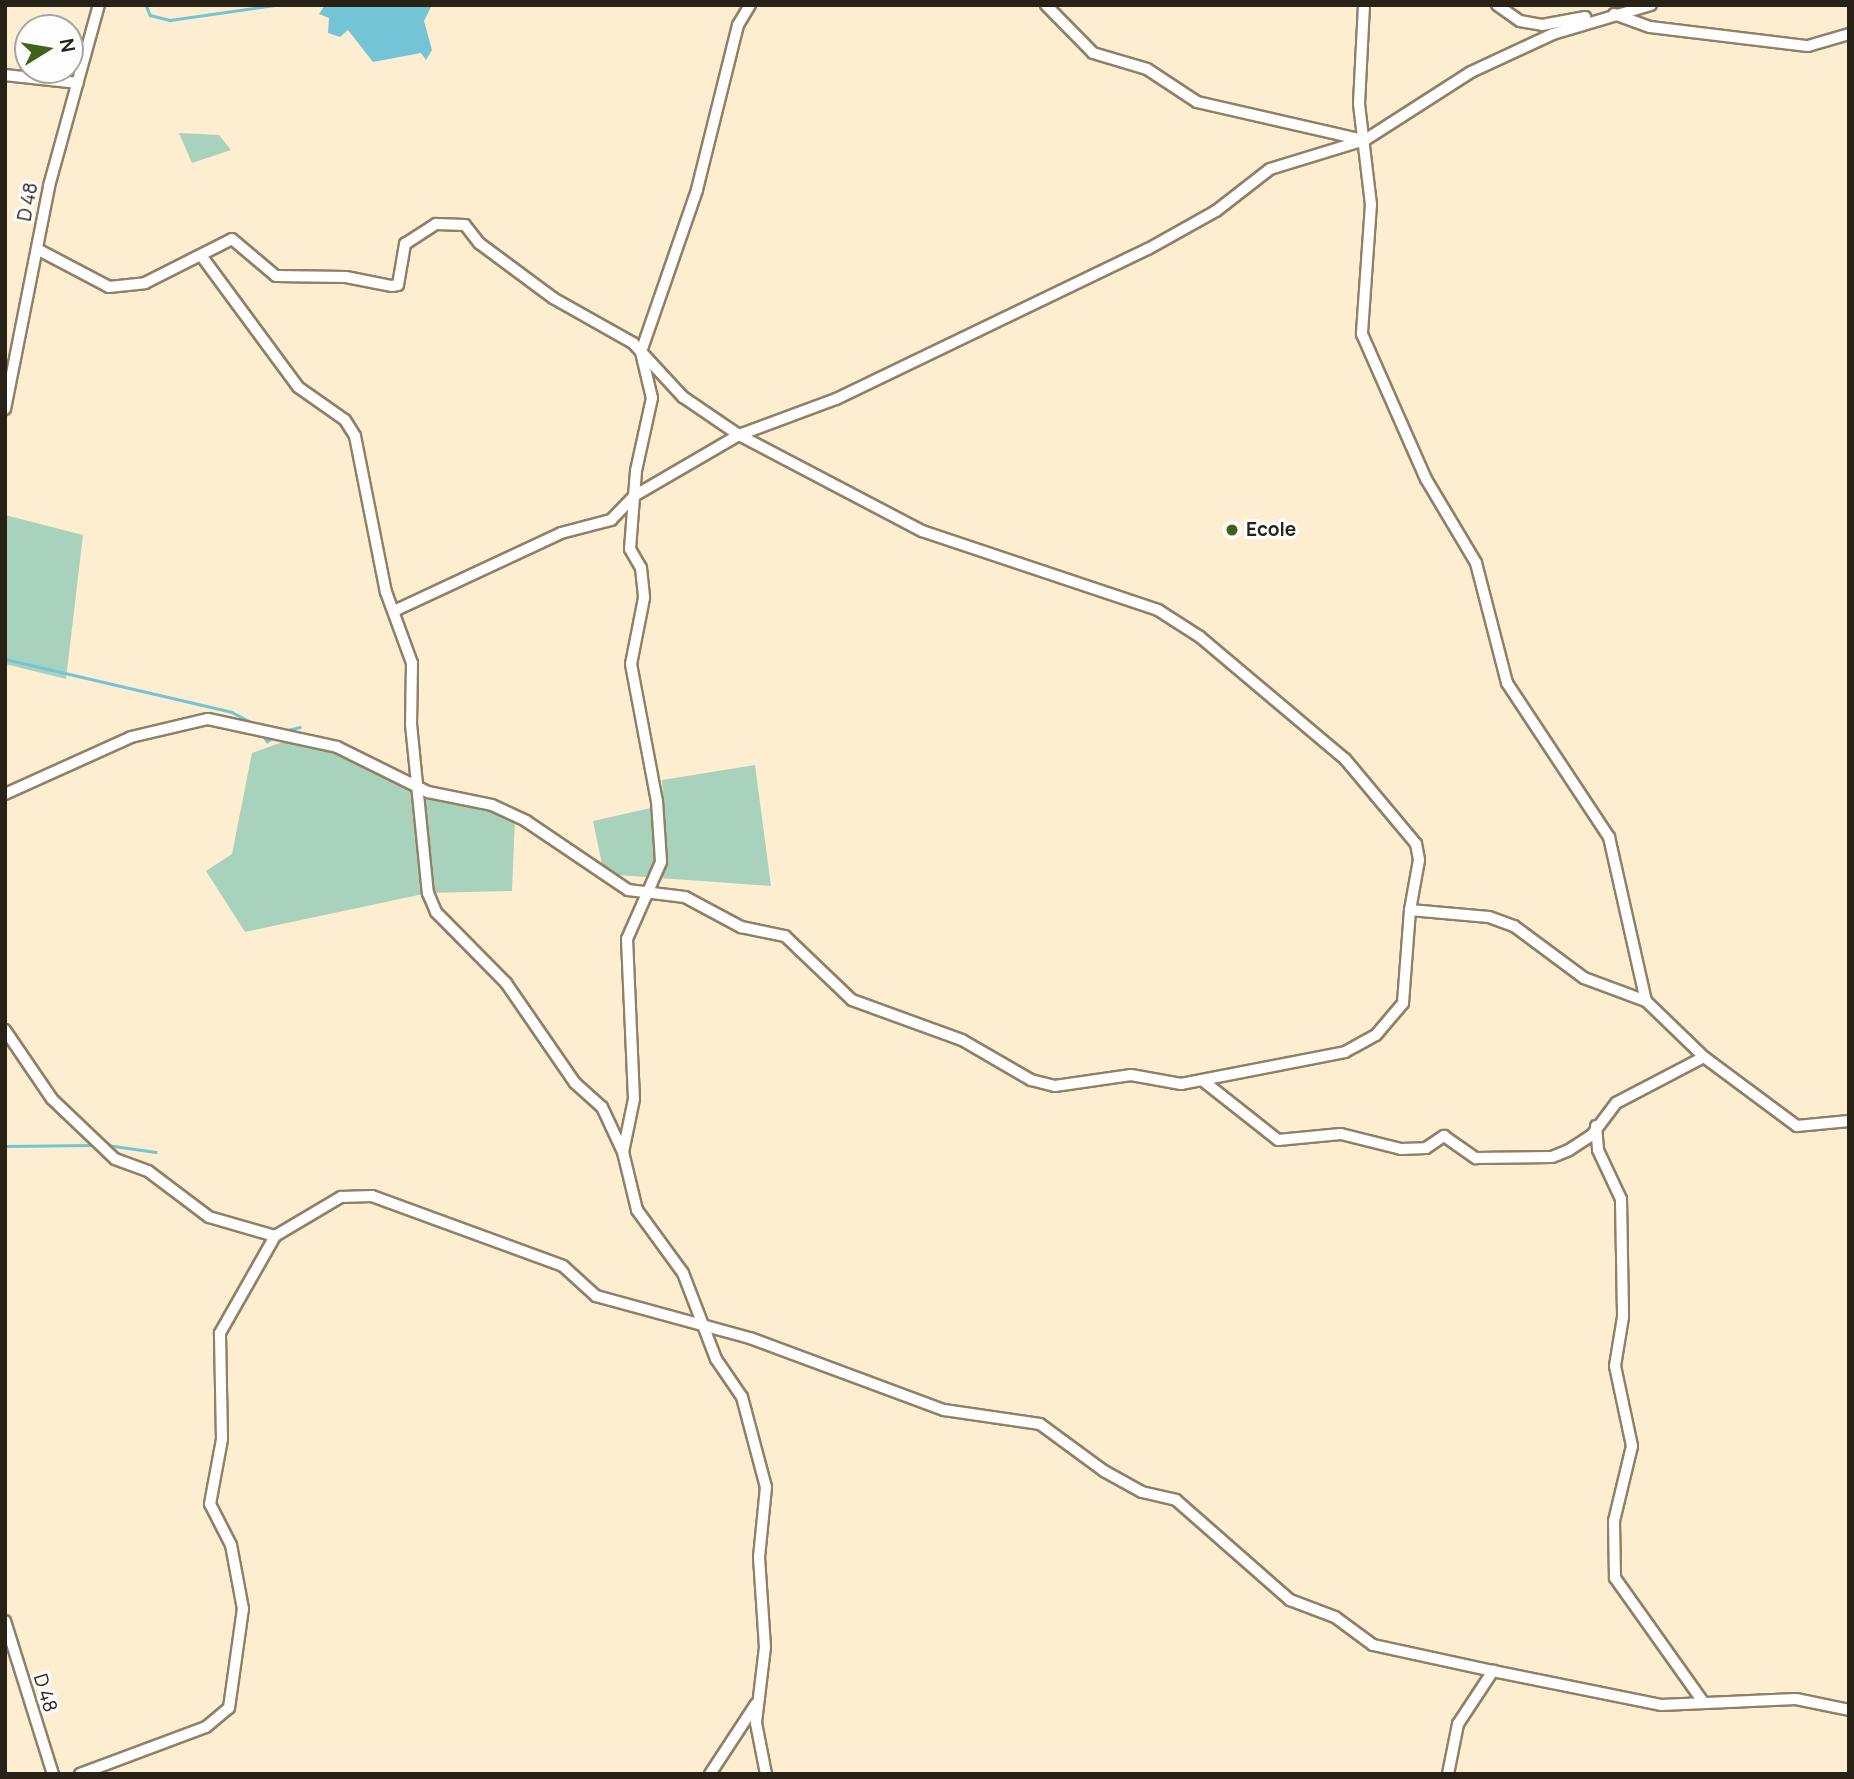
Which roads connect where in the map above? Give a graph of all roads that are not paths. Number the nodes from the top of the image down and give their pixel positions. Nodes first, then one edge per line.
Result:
1 (99, 5) edge
2 (750, 5) edge
3 (1046, 5) edge
4 (1364, 5) edge
5 (1497, 5) edge
6 (1651, 5) edge
7 (1612, 14) junction
8 (1849, 34) edge
9 (84, 61) edge
10 (78, 84) edge
11 (1365, 140) junction
12 (37, 249) junction
13 (203, 258) junction
14 (641, 352) junction
15 (5, 409) edge
16 (739, 435) junction
17 (634, 496) junction
18 (394, 611) junction
19 (418, 788) junction
20 (5, 794) edge
21 (645, 892) junction
22 (1410, 910) junction
23 (1646, 1001) junction
24 (5, 1030) edge
25 (1704, 1057) junction
26 (1202, 1080) junction
27 (1849, 1121) edge
28 (1597, 1126) junction
29 (623, 1152) junction
30 (275, 1236) junction
31 (702, 1326) junction
32 (5, 1621) edge
33 (8, 1637) edge
34 (1493, 1671) junction
35 (1703, 1702) junction
36 (757, 1704) junction
37 (1849, 1710) edge
38 (53, 1774) edge
39 (80, 1774) edge
40 (710, 1774) edge
41 (766, 1774) edge
42 (1448, 1774) edge

1 - 9 street, D 48
2 - 14 street
3 - 11 street
4 - 11 street
5 - 7 street
6 - 7 street
7 - 8 street
7 - 11 street
10 - 12 street, D 48
11 - 16 street
11 - 23 street
12 - 13 street
12 - 15 street, D 48
13 - 14 street
13 - 18 street
14 - 16 street
14 - 17 street
16 - 17 street
16 - 22 street
17 - 18 street
17 - 21 street
18 - 19 street
19 - 20 street
19 - 21 street
19 - 29 street
21 - 26 street
21 - 29 street
22 - 23 street
22 - 26 street
23 - 25 street
24 - 30 street
25 - 27 street
25 - 28 street
26 - 28 street
28 - 35 street
29 - 31 street
30 - 31 street
30 - 39 street
31 - 34 street
31 - 36 street
32 - 33 street, D 48
33 - 38 street, D 48
34 - 35 street
34 - 42 street
35 - 37 street
36 - 40 street
36 - 41 street

